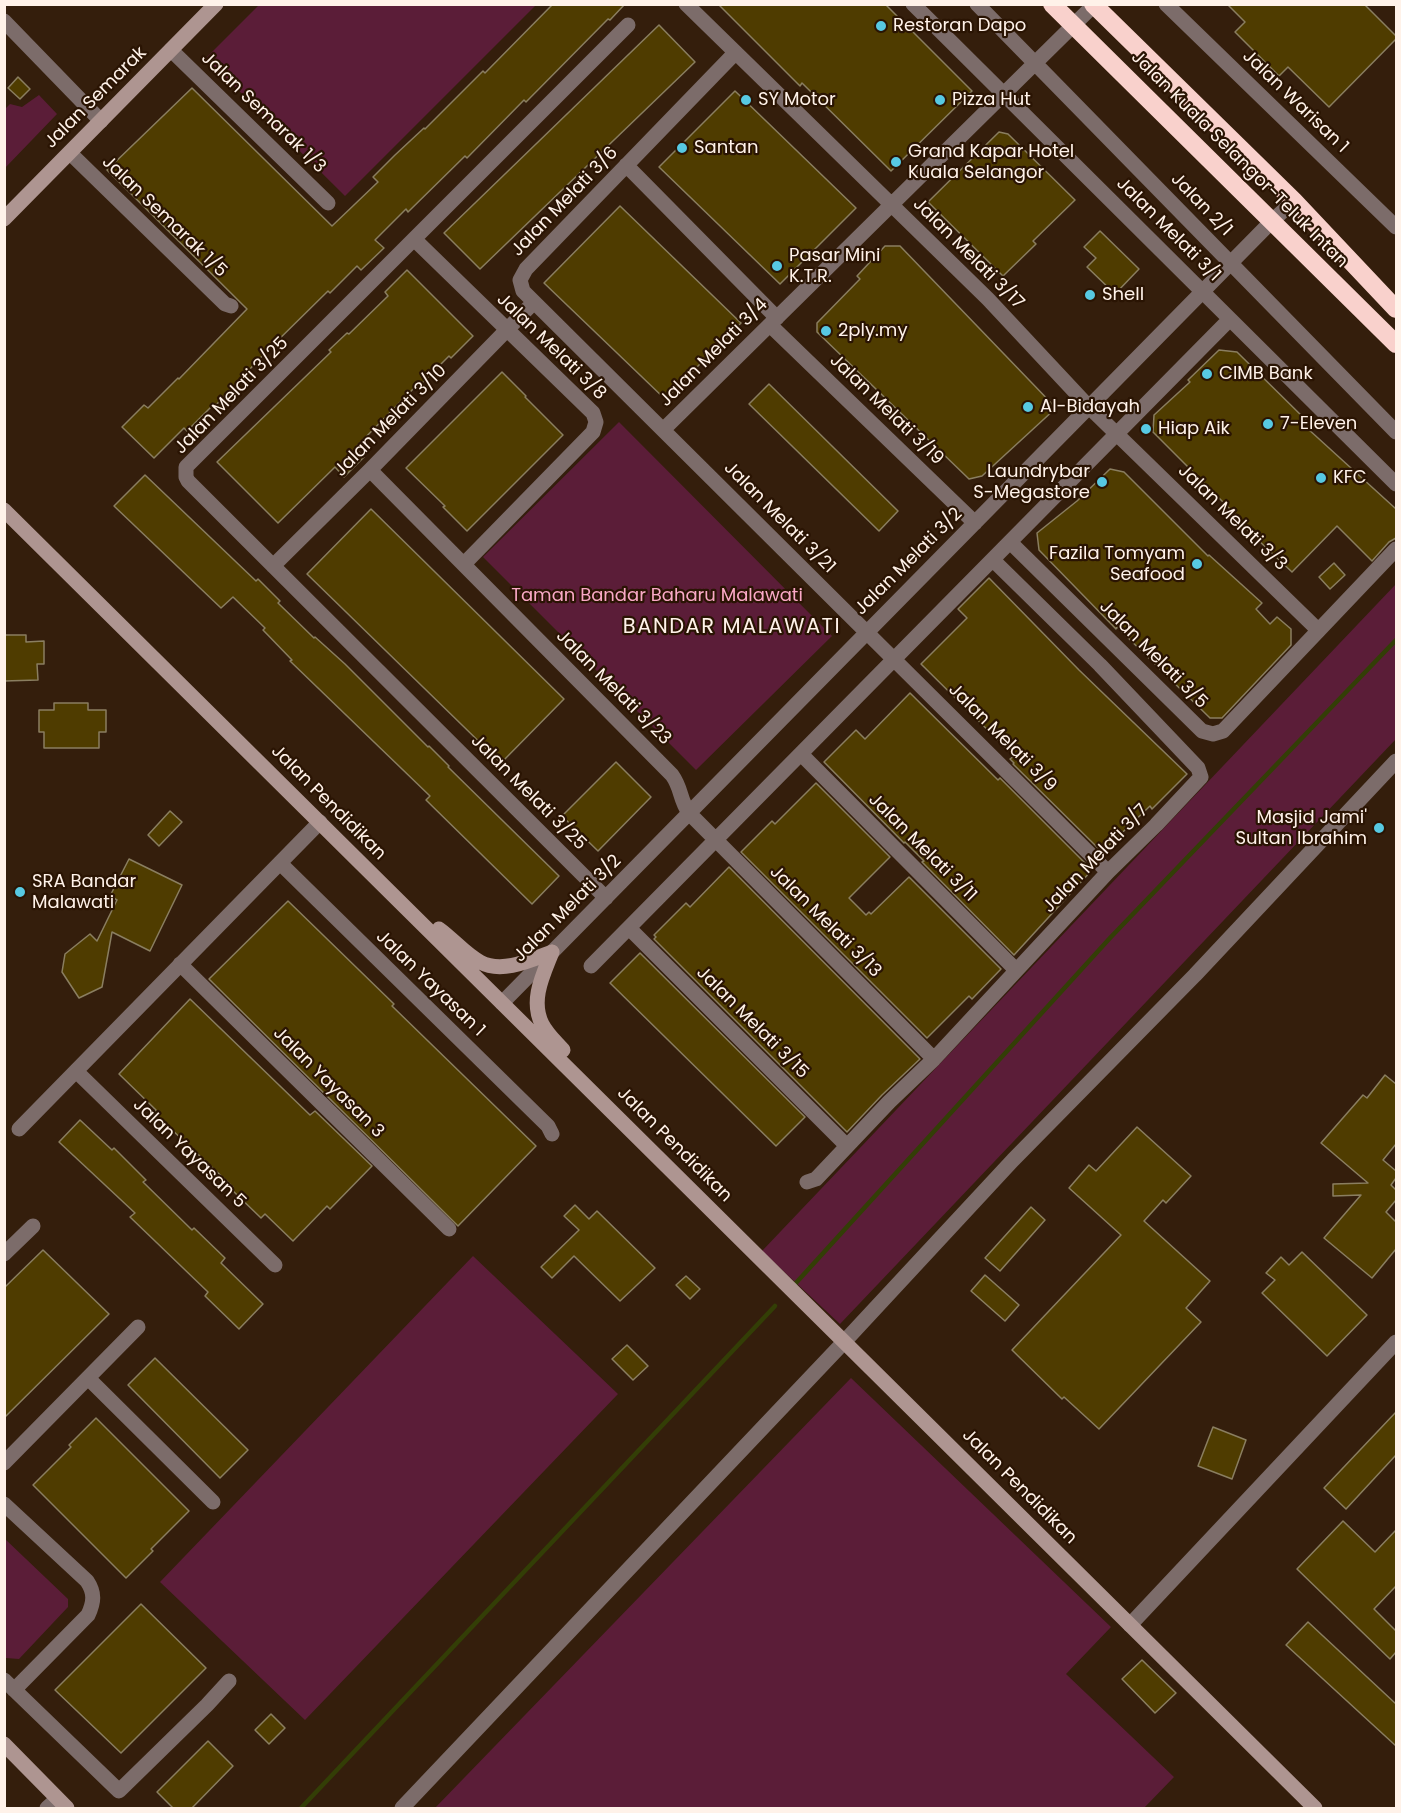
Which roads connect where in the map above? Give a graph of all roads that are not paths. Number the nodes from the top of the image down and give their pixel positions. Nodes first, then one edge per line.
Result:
1 (216, 4) edge
2 (686, 4) edge
3 (913, 4) edge
4 (977, 4) edge
5 (1052, 4) edge
6 (1166, 4) edge
7 (1093, 5) edge
8 (4, 21) edge
9 (628, 25) dead end
10 (1072, 25) junction
11 (171, 50) junction
12 (735, 53) junction
13 (1034, 63) junction
14 (1003, 94) junction
15 (101, 121) junction
16 (70, 153) junction
17 (626, 165) junction
18 (1294, 201) junction
19 (328, 203) dead end
20 (891, 205) junction
21 (4, 219) edge
22 (1272, 220) junction
23 (1396, 227) edge
24 (414, 239) junction
25 (1231, 263) junction
26 (1203, 292) junction
27 (534, 302) junction
28 (231, 306) dead end
29 (1396, 309) edge
30 (1230, 319) junction
31 (773, 321) junction
32 (507, 330) junction
33 (1396, 344) edge
34 (1089, 407) junction
35 (663, 430) junction
36 (1396, 432) edge
37 (1118, 434) junction
38 (370, 470) junction
39 (1396, 484) edge
40 (4, 510) edge
41 (975, 523) junction
42 (1010, 542) junction
43 (1396, 549) edge
44 (993, 560) junction
45 (464, 564) junction
46 (273, 566) junction
47 (1318, 630) junction
48 (867, 633) junction
49 (895, 658) junction
50 (801, 754) junction
51 (1396, 761) edge
52 (689, 813) junction
53 (320, 822) junction
54 (715, 840) junction
55 (279, 863) junction
56 (1108, 872) junction
57 (606, 898) junction
58 (406, 908) junction
59 (629, 927) junction
60 (552, 952) junction
61 (180, 964) junction
62 (591, 966) dead end
63 (1016, 970) junction
64 (502, 1003) junction
65 (934, 1059) junction
66 (76, 1071) junction
67 (588, 1088) junction
68 (19, 1129) dead end
69 (552, 1134) dead end
70 (847, 1146) junction
71 (807, 1182) dead end
72 (33, 1226) dead end
73 (448, 1229) dead end
74 (4, 1254) edge
75 (275, 1265) dead end
76 (138, 1327) dead end
77 (844, 1342) junction
78 (1396, 1342) edge
79 (88, 1378) junction
80 (4, 1462) edge
81 (213, 1502) dead end
82 (4, 1504) edge
83 (1130, 1625) junction
84 (229, 1681) dead end
85 (9, 1685) edge
86 (4, 1744) edge
87 (57, 1805) edge
88 (402, 1809) edge
89 (1315, 1809) edge

1 - 11 street, Jalan Semarak
2 - 12 street, Jalan Melati 3/17
3 - 14 street, Jalan Melati 3/1
4 - 13 street, Jalan 2/1
5 - 10 highway, Jalan Kuala Selangor-Teluk Intan
6 - 23 street, Jalan Warisan 1
7 - 10 street, Jalan Melati 3/4
7 - 18 highway, Jalan Kuala Selangor-Teluk Intan
8 - 15 street
9 - 24 street, Jalan Melati 3/25
10 - 13 street, Jalan Melati 3/4
10 - 22 highway, Jalan Kuala Selangor-Teluk Intan
11 - 15 street, Jalan Semarak
11 - 19 street, Jalan Semarak 1/3
12 - 17 street, Jalan Melati 3/6
12 - 20 street, Jalan Melati 3/17
13 - 14 street, Jalan Melati 3/4
13 - 25 street, Jalan 2/1
14 - 20 street, Jalan Melati 3/4
14 - 26 street, Jalan Melati 3/1
15 - 16 street, Jalan Semarak
16 - 21 street, Jalan Semarak
16 - 28 street, Jalan Semarak 1/5
17 - 27 street, Jalan Melati 3/6
17 - 31 street, Jalan Melati 3/19
18 - 22 street, Jalan Melati 3/2
18 - 29 highway, Jalan Kuala Selangor-Teluk Intan
20 - 31 street, Jalan Melati 3/4
20 - 34 street, Jalan Melati 3/17
22 - 25 street, Jalan Melati 3/2
22 - 33 highway, Jalan Kuala Selangor-Teluk Intan
24 - 32 street, Jalan Melati 3/8
24 - 46 street, Jalan Melati 3/25
25 - 26 street, Jalan Melati 3/2
25 - 36 street, Jalan 2/1
26 - 30 street, Jalan Melati 3/1
26 - 34 street, Jalan Melati 3/2
27 - 32 street, Jalan Melati 3/10
27 - 35 street, Jalan Melati 3/6
30 - 37 street
30 - 39 street, Jalan Melati 3/1
31 - 35 street, Jalan Melati 3/4
31 - 41 street, Jalan Melati 3/19
32 - 38 street, Jalan Melati 3/10
32 - 45 street, Jalan Melati 3/8
34 - 37 street, Jalan Melati 3/17
34 - 41 street, Jalan Melati 3/2
35 - 48 street, Jalan Melati 3/21
37 - 42 street
37 - 47 street, Jalan Melati 3/3
38 - 45 street, Jalan Melati 3/23
38 - 46 street, Jalan Melati 3/10
40 - 53 street, Jalan Pendidikan
41 - 48 street, Jalan Melati 3/2
42 - 44 street
42 - 47 street, Jalan Melati 3/5
43 - 47 street, Jalan Melati 3/5
44 - 49 street
44 - 56 street, Jalan Melati 3/7
45 - 52 street, Jalan Melati 3/23
46 - 57 street, Jalan Melati 3/25
48 - 49 street, Jalan Melati 3/9
48 - 52 street, Jalan Melati 3/2
49 - 50 street
49 - 56 street, Jalan Melati 3/9
50 - 54 street
50 - 63 street, Jalan Melati 3/11
51 - 77 street
52 - 54 street, Jalan Melati 3/13
52 - 57 street, Jalan Melati 3/2
53 - 55 street
53 - 58 street, Jalan Pendidikan
54 - 59 street
54 - 65 street, Jalan Melati 3/13
55 - 61 street
55 - 69 street, Jalan Yayasan 1
56 - 63 street, Jalan Melati 3/7
57 - 60 street, Jalan Melati 3/2
58 - 60 street
58 - 64 street, Jalan Pendidikan
59 - 62 street
59 - 70 street, Jalan Melati 3/15
60 - 64 street, Jalan Melati 3/2
60 - 67 street
61 - 66 street
61 - 73 street, Jalan Yayasan 3
63 - 65 street, Jalan Melati 3/7
64 - 67 street, Jalan Pendidikan
65 - 70 street, Jalan Melati 3/7
66 - 68 street
66 - 75 street, Jalan Yayasan 5
67 - 77 street, Jalan Pendidikan
70 - 71 street, Jalan Melati 3/7
72 - 74 street
76 - 79 street
77 - 83 street, Jalan Pendidikan
77 - 88 street
78 - 83 street
79 - 80 street
79 - 81 street
82 - 85 street
83 - 89 street, Jalan Pendidikan
84 - 85 street
86 - 87 street

